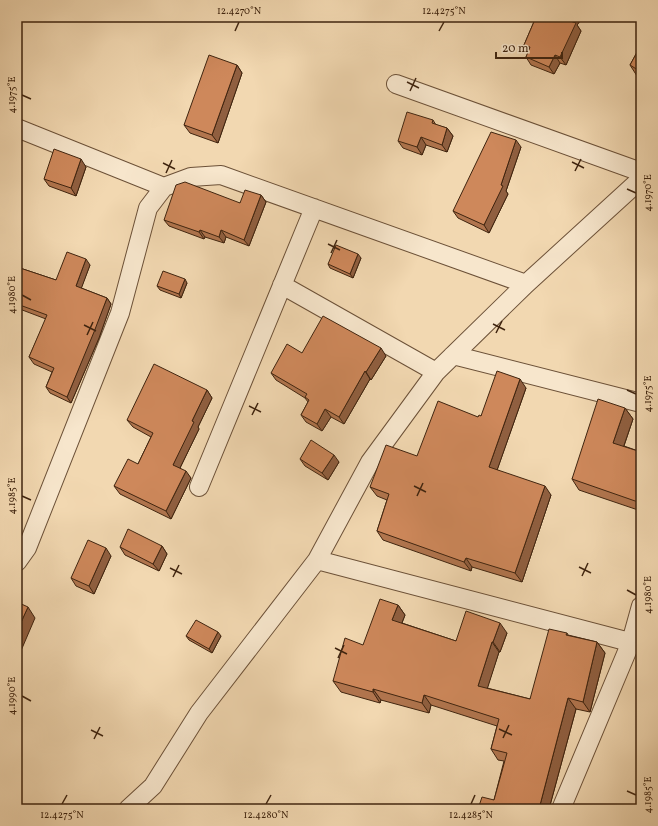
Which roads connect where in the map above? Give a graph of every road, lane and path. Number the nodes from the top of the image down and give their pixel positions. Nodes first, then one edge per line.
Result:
1 (396, 84) dead end
2 (17, 128) edge
3 (641, 172) edge
4 (641, 179) edge
5 (164, 187) junction
6 (314, 208) junction
7 (526, 284) junction
8 (282, 285) junction
9 (454, 355) junction
10 (436, 372) junction
11 (641, 403) edge
12 (199, 487) dead end
13 (317, 560) junction
14 (17, 562) edge
15 (641, 606) edge
16 (636, 643) edge
17 (128, 809) edge
18 (561, 809) edge

1 - 3 street
2 - 5 street
4 - 7 street
5 - 6 street
5 - 14 street
6 - 7 street
6 - 8 street
7 - 9 street
8 - 10 street
8 - 12 street
9 - 10 street
9 - 11 street
10 - 13 street
13 - 16 street
13 - 17 street
15 - 16 street
16 - 18 street

